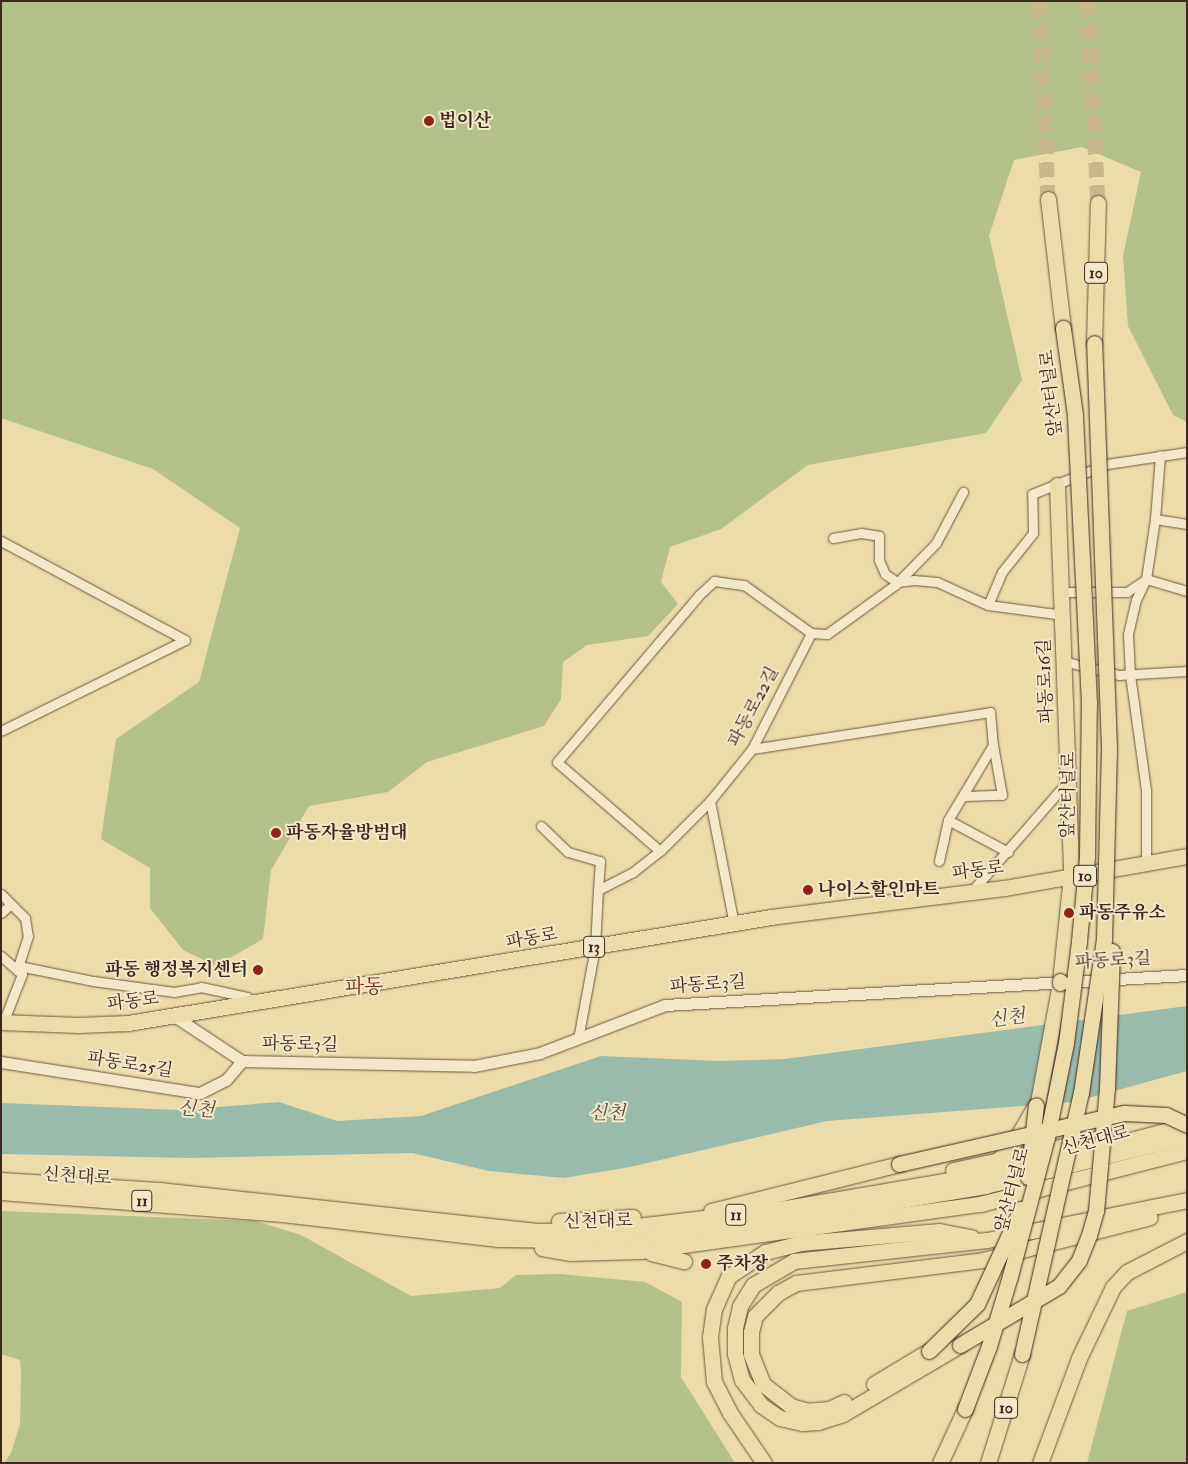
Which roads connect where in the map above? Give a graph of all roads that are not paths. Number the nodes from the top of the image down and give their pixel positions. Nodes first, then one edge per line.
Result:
1 (1048, 199) tunnel mouth
2 (1098, 203) tunnel mouth
3 (1187, 452) edge
4 (1160, 455) junction
5 (1057, 485) junction
6 (963, 492) dead end
7 (1155, 519) junction
8 (1187, 524) edge
9 (833, 538) dead end
10 (1, 541) edge
11 (1146, 579) junction
12 (897, 582) junction
13 (1187, 591) edge
14 (988, 605) junction
15 (1062, 615) junction
16 (811, 633) junction
17 (1063, 663) junction
18 (1187, 670) edge
19 (1130, 675) junction
20 (1, 731) edge
21 (993, 745) junction
22 (752, 749) junction
23 (1068, 780) junction
24 (964, 796) junction
25 (710, 800) junction
26 (948, 820) junction
27 (541, 826) dead end
28 (660, 851) junction
29 (1008, 852) junction
30 (1187, 856) edge
31 (939, 861) dead end
32 (1146, 862) junction
33 (1071, 876) junction
34 (1108, 880) junction
35 (598, 890) junction
36 (972, 891) junction
37 (1, 894) edge
38 (11, 904) junction
39 (1, 913) edge
40 (734, 924) junction
41 (595, 947) junction
42 (1, 956) edge
43 (18, 968) junction
44 (1187, 975) edge
45 (253, 1003) junction
46 (174, 1016) junction
47 (2, 1022) edge
48 (578, 1039) junction
49 (242, 1061) junction
50 (1, 1062) edge
51 (1034, 1111) junction
52 (1187, 1113) edge
53 (1187, 1125) edge
54 (1187, 1136) edge
55 (1060, 1147) junction
56 (1187, 1151) edge
57 (996, 1161) junction
58 (1032, 1179) junction
59 (1, 1180) edge
60 (1, 1192) edge
61 (1187, 1200) edge
62 (280, 1208) junction
63 (1187, 1210) edge
64 (710, 1212) junction
65 (450, 1222) junction
66 (1187, 1232) edge
67 (778, 1233) junction
68 (496, 1239) junction
69 (987, 1240) junction
70 (1187, 1241) edge
71 (738, 1250) dead end
72 (640, 1251) junction
73 (684, 1261) dead end
74 (1078, 1358) junction
75 (764, 1463) edge
76 (940, 1463) edge
77 (988, 1463) edge
78 (1040, 1463) edge

1 - 58 main road, 앞산터널로 / 10, bridge
2 - 34 main road, 10, bridge
3 - 4 street
4 - 5 street
4 - 7 street
5 - 14 street
5 - 15 main road, 파동로16길
6 - 12 street
7 - 8 street
7 - 11 street
9 - 12 street
10 - 20 street
11 - 13 street
11 - 15 street
11 - 19 street
12 - 14 street
12 - 16 street
14 - 15 street
15 - 17 street
16 - 22 street, 파동로22길
16 - 28 street
17 - 19 street
17 - 23 main road, 파동로16길
18 - 19 street
19 - 32 street
21 - 22 street
21 - 24 street
21 - 24 street
22 - 25 street, 파동로22길
23 - 29 street
23 - 33 main road, 파동로16길
24 - 26 street
25 - 28 street, 파동로22길
25 - 40 street
26 - 29 street
26 - 31 street
27 - 35 street
28 - 35 street, 파동로22길
29 - 36 street
30 - 32 main road, 파동로 / 13
32 - 33 main road, 파동로 / 13
33 - 36 main road, 파동로 / 13
33 - 51 main road, 파동로16길, bridge
34 - 69 main road, bridge
34 - 77 main road, 10, bridge
35 - 41 street
36 - 40 main road, 파동로 / 13
37 - 38 street
38 - 39 street
38 - 43 street
40 - 41 main road, 파동로 / 13
41 - 45 main road, 파동로 / 13
41 - 48 street
42 - 43 street
43 - 45 street
43 - 47 street
44 - 48 street, 파동로3길
45 - 46 main road, 파동로 / 13
46 - 47 main road, 파동로 / 13
46 - 49 street
48 - 49 street, 파동로3길
49 - 50 street, 파동로25길
51 - 55 main road
51 - 57 main road
51 - 58 main road, bridge
52 - 55 main road, 11
53 - 64 main road, bridge
53 - 65 main road, 신천대로 / 11
54 - 58 main road, 신천대로 / 11
55 - 57 main road, 11
56 - 67 main road, 11
57 - 64 main road, 11
58 - 63 main road, bridge
58 - 68 main road, 신천대로 / 11
58 - 76 main road, 앞산터널로 / 10, bridge
59 - 62 main road, 신천대로 / 11
60 - 62 main road, 신천대로 / 11
61 - 69 main road
62 - 65 main road, 신천대로 / 11
62 - 68 main road, 신천대로 / 11
64 - 65 main road, 11
66 - 74 main road
67 - 71 main road
67 - 72 main road, 11
68 - 72 main road, 11
69 - 75 main road
70 - 74 main road
72 - 73 main road
74 - 78 main road

